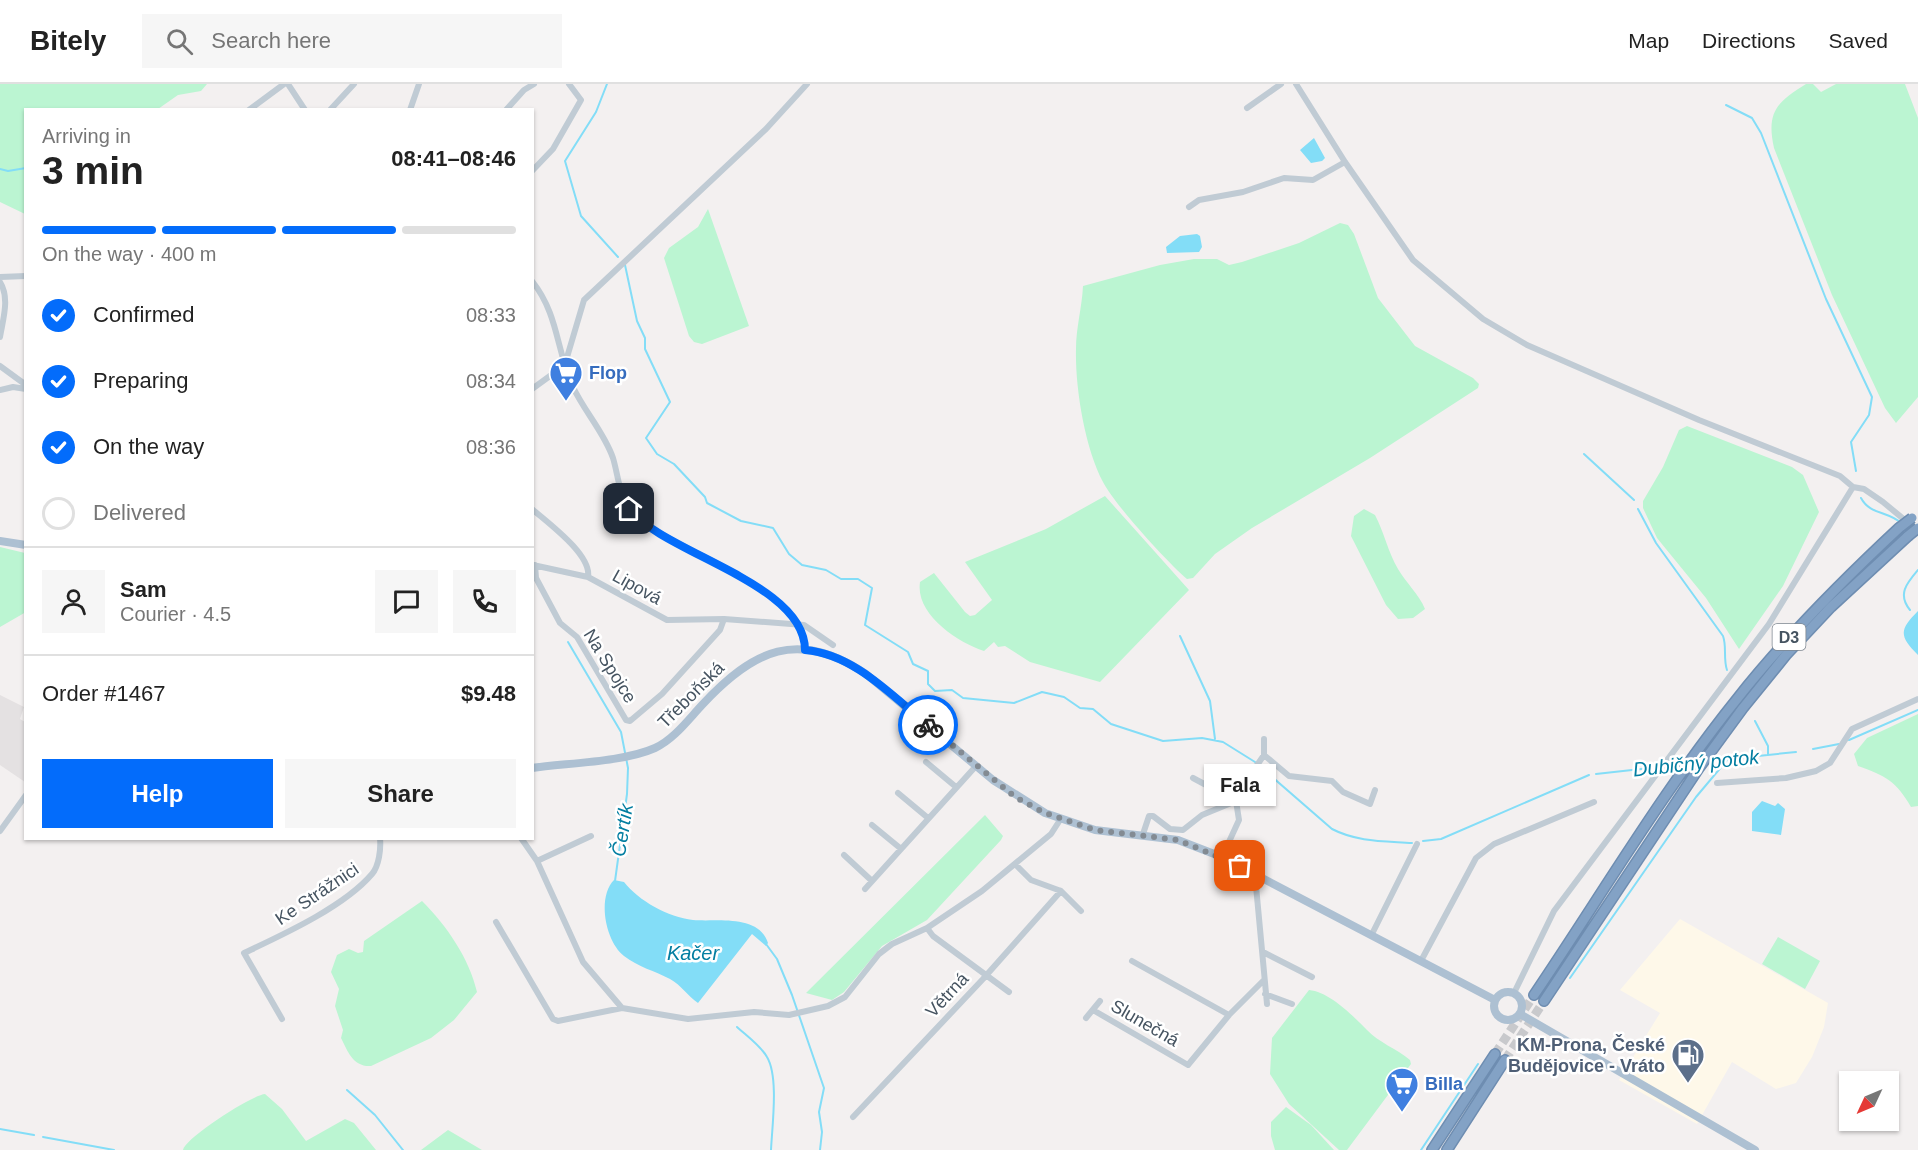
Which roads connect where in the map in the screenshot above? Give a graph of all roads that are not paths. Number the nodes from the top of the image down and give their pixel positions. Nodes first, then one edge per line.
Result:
1 (286, 84) edge
2 (354, 84) edge
3 (419, 84) edge
4 (534, 84) edge
5 (569, 84) edge
6 (807, 84) edge
7 (1281, 84) edge
8 (1298, 87) edge
9 (252, 108) edge
10 (303, 108) edge
11 (332, 108) edge
12 (411, 108) edge
13 (508, 108) edge
14 (1247, 108) dead end
15 (1345, 162) junction
16 (534, 169) edge
17 (1190, 207) dead end
18 (24, 276) edge
19 (0, 277) edge
20 (0, 282) edge
21 (534, 283) edge
22 (539, 289) junction
23 (534, 293) edge
24 (0, 337) edge
25 (565, 365) junction
26 (0, 366) edge
27 (24, 385) edge
28 (24, 387) edge
29 (534, 388) edge
30 (0, 390) edge
31 (1853, 487) junction
32 (534, 511) edge
33 (1915, 515) edge
34 (1918, 530) edge
35 (0, 542) edge
36 (24, 546) edge
37 (534, 565) edge
38 (588, 578) junction
39 (723, 619) junction
40 (799, 625) junction
41 (833, 645) dead end
42 (805, 650) junction
43 (1918, 699) edge
44 (1264, 739) dead end
45 (1264, 755) junction
46 (926, 762) dead end
47 (976, 766) junction
48 (534, 768) edge
49 (1193, 778) dead end
50 (1717, 783) dead end
51 (956, 787) junction
52 (1375, 789) dead end
53 (898, 793) dead end
54 (24, 798) edge
55 (1236, 801) junction
56 (1594, 802) dead end
57 (928, 818) junction
58 (1060, 820) junction
59 (872, 825) dead end
60 (0, 831) edge
61 (1143, 834) junction
62 (591, 836) dead end
63 (380, 840) edge
64 (522, 840) edge
65 (1417, 843) dead end
66 (900, 848) junction
67 (844, 855) dead end
68 (1222, 857) junction
69 (537, 861) junction
70 (1015, 864) junction
71 (1258, 875) junction
72 (872, 880) junction
73 (865, 889) dead end
74 (1061, 891) junction
75 (1081, 910) dead end
76 (496, 922) dead end
77 (927, 928) junction
78 (1372, 934) junction
79 (1263, 952) junction
80 (1422, 959) junction
81 (1132, 961) dead end
82 (986, 975) junction
83 (1312, 977) dead end
84 (1264, 980) junction
85 (1009, 992) dead end
86 (1514, 993) junction
87 (1267, 994) junction
88 (1534, 995) tunnel mouth
89 (1495, 1000) junction
90 (1100, 1001) dead end
91 (1544, 1001) tunnel mouth
92 (1267, 1004) dead end
93 (1292, 1004) dead end
94 (622, 1008) junction
95 (1093, 1010) junction
96 (1520, 1014) junction
97 (1229, 1015) junction
98 (1086, 1018) dead end
99 (282, 1020) dead end
100 (1495, 1054) tunnel mouth
101 (1505, 1060) tunnel mouth
102 (853, 1117) dead end
103 (1432, 1150) edge
104 (1447, 1150) edge
105 (1755, 1150) edge

1 - 9 street
1 - 10 street
2 - 11 street
3 - 12 street
4 - 13 street
5 - 16 street
6 - 25 street
7 - 14 street
8 - 15 street
15 - 17 street
15 - 31 street
18 - 19 street
20 - 24 street
21 - 22 street
22 - 23 street
22 - 25 street
25 - 29 street
25 - 40 street
26 - 27 street
28 - 30 street
31 - 34 street
31 - 86 street
32 - 38 street, Lipová
33 - 88 highway, D3, bridge
34 - 91 highway, D3, bridge
35 - 36 main road
37 - 38 street
37 - 39 street, Na Spojce
38 - 39 street, Lipová
39 - 40 street, Lipová
40 - 41 street
40 - 42 street
42 - 47 main road, Třeboňská
42 - 48 main road, Třeboňská
43 - 50 street
44 - 45 street
45 - 52 street
45 - 55 street
46 - 51 street
47 - 51 street
47 - 58 main road, Třeboňská
49 - 55 street
51 - 57 street
53 - 57 street
54 - 60 street
55 - 61 street
55 - 68 street
56 - 80 street
57 - 66 street
58 - 61 main road, Třeboňská
58 - 70 street
59 - 66 street
61 - 68 main road, Třeboňská
62 - 69 street
63 - 99 street, Ke Strážnici
64 - 69 street
65 - 78 street
66 - 72 street
67 - 72 street
68 - 71 main road, Třeboňská
69 - 94 street
70 - 74 street
70 - 77 street
71 - 78 main road, Třeboňská
71 - 79 street
72 - 73 street
74 - 75 street
74 - 82 street, Větrná
76 - 94 street
77 - 82 street
77 - 94 street
78 - 80 main road, Třeboňská
79 - 83 street
79 - 84 street
80 - 89 main road, Třeboňská
81 - 97 street
82 - 85 street
82 - 102 street, Větrná
84 - 87 street
84 - 97 street, Slunečná
86 - 89 main road
86 - 96 main road
87 - 92 street
87 - 93 street
89 - 96 main road
90 - 95 street, Slunečná
95 - 97 street, Slunečná
95 - 98 street, Slunečná
96 - 105 main road
100 - 103 highway
101 - 104 highway

